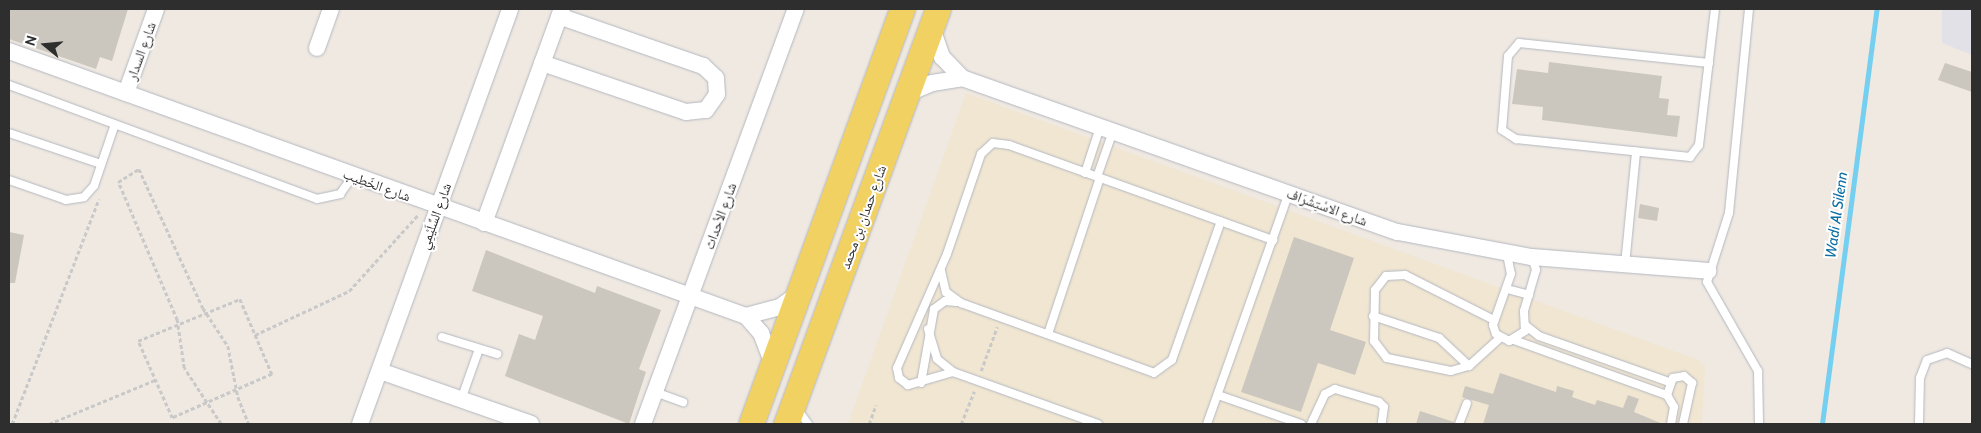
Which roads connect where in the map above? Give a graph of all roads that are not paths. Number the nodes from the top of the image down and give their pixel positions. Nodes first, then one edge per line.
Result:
1 (156, 9) edge
2 (332, 9) edge
3 (510, 9) edge
4 (796, 9) edge
5 (902, 9) edge
6 (1715, 9) edge
7 (1749, 9) edge
8 (560, 13) edge
9 (935, 18) edge
10 (317, 48) dead end
11 (9, 51) edge
12 (542, 63) junction
13 (1709, 63) junction
14 (962, 78) junction
15 (9, 85) edge
16 (126, 93) junction
17 (909, 94) junction
18 (115, 124) junction
19 (1107, 129) junction
20 (9, 133) edge
21 (1636, 152) junction
22 (101, 164) junction
23 (1085, 173) junction
24 (353, 176) junction
25 (1098, 177) junction
26 (9, 180) edge
27 (1289, 193) junction
28 (438, 207) junction
29 (1221, 222) junction
30 (484, 223) junction
31 (1273, 240) junction
32 (1507, 254) junction
33 (1532, 257) junction
34 (1624, 266) junction
35 (940, 268) junction
36 (1708, 271) junction
37 (1507, 289) junction
38 (799, 293) junction
39 (1528, 295) junction
40 (690, 296) junction
41 (961, 302) junction
42 (746, 316) junction
43 (1373, 316) junction
44 (1494, 320) junction
45 (1526, 325) junction
46 (928, 329) junction
47 (1048, 334) junction
48 (442, 337) dead end
49 (1500, 338) junction
50 (1514, 340) junction
51 (479, 349) junction
52 (496, 354) dead end
53 (773, 364) junction
54 (1972, 364) edge
55 (1468, 366) junction
56 (380, 371) junction
57 (953, 372) junction
58 (1670, 382) junction
59 (921, 383) junction
60 (655, 392) junction
61 (1218, 395) junction
62 (1667, 395) junction
63 (461, 400) junction
64 (683, 402) dead end
65 (1467, 403) dead end
66 (1674, 412) junction
67 (790, 413) edge
68 (1687, 415) junction
69 (1382, 422) dead end
70 (360, 424) edge
71 (531, 424) edge
72 (643, 424) edge
73 (751, 424) edge
74 (808, 424) edge
75 (1098, 424) edge
76 (1207, 424) edge
77 (1301, 424) edge
78 (1311, 424) edge
79 (1459, 424) edge
80 (1671, 424) edge
81 (1683, 424) edge
82 (1759, 424) edge
83 (1919, 424) edge

1 - 16 street, شارع السدار
2 - 10 street
3 - 28 street, شارع السِّلَيْمِي
4 - 40 street, شارع الأحداث
5 - 38 main road
6 - 13 lane
7 - 36 lane
8 - 12 street
8 - 12 street
9 - 14 street, شارع الاسْتِشْرَاف
9 - 17 main road, شارع حمدان بن محمد
11 - 16 street, شارع الخَطِيب
12 - 30 street
13 - 21 lane
13 - 21 lane
14 - 17 street, شارع الاسْتِشْرَاف
14 - 19 street, شارع الاسْتِشْرَاف
15 - 18 lane
16 - 24 street, شارع الخَطِيب
17 - 67 main road, شارع حمدان بن محمد
18 - 22 lane
18 - 24 lane
19 - 23 lane
19 - 25 lane
19 - 27 street, شارع الاسْتِشْرَاف
20 - 22 lane
21 - 34 lane
22 - 26 lane
23 - 25 lane
23 - 35 lane
24 - 28 street, شارع الخَطِيب
25 - 29 lane
25 - 47 lane
27 - 31 lane
27 - 32 street, شارع الاسْتِشْرَاف
28 - 30 street, شارع الخَطِيب
28 - 56 street, شارع السِّلَيْمِي
29 - 31 lane
29 - 47 lane
30 - 40 street, شارع الخَطِيب
31 - 61 lane
32 - 33 street, شارع الاسْتِشْرَاف
32 - 37 lane
33 - 34 street, شارع الاسْتِشْرَاف
33 - 39 lane
34 - 36 street, شارع الاسْتِشْرَاف
35 - 41 lane
35 - 59 lane
36 - 82 lane
37 - 39 lane
37 - 44 lane
38 - 42 street
38 - 53 main road
39 - 45 lane
40 - 42 street, شارع الخَطِيب
40 - 60 street, شارع الأحداث
41 - 46 lane
41 - 47 lane
42 - 53 street
43 - 44 lane
43 - 55 lane
43 - 55 lane
44 - 49 lane
45 - 50 lane
45 - 58 lane
46 - 57 lane
46 - 59 lane
48 - 51 lane
49 - 50 lane
49 - 55 lane
50 - 62 lane
51 - 52 lane
51 - 63 lane
53 - 73 main road
54 - 83 lane
56 - 63 street
56 - 70 street, شارع السِّلَيْمِي
57 - 59 lane
57 - 75 lane
58 - 62 lane
58 - 68 lane
60 - 64 lane
60 - 72 street, شارع الأحداث
61 - 76 lane
61 - 77 lane
62 - 66 lane
63 - 71 street
65 - 79 lane
66 - 68 lane
66 - 80 lane
67 - 74 lane
68 - 81 lane
69 - 78 lane

